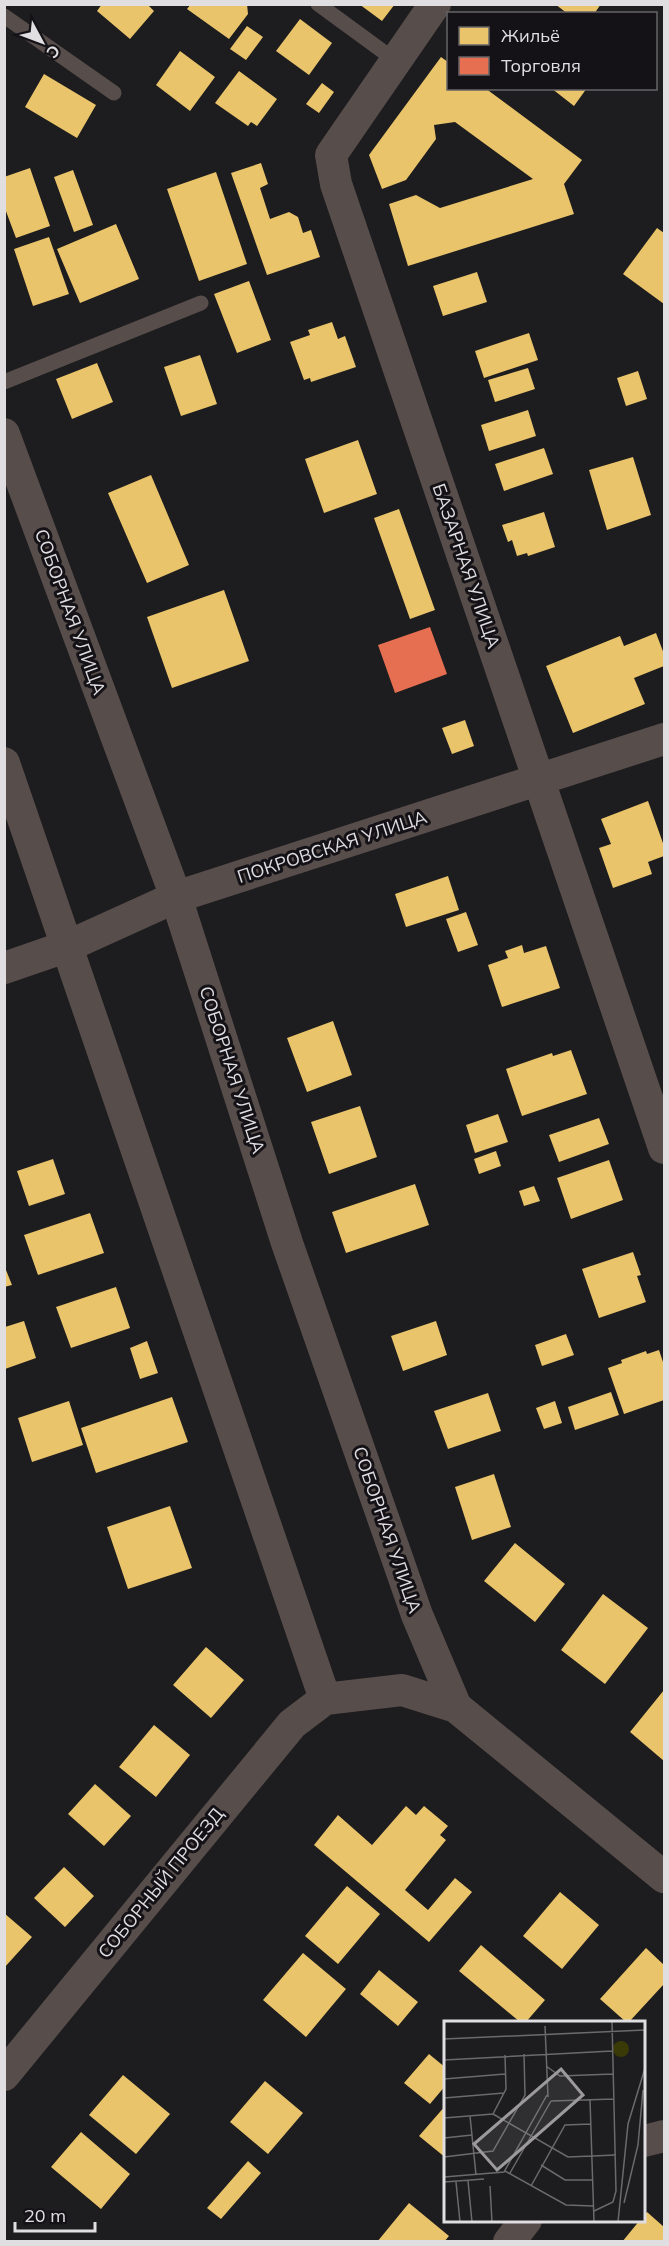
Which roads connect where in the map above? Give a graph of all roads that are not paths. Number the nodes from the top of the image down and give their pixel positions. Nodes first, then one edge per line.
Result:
1 (318, 4) edge
2 (435, 4) edge
3 (4, 16) edge
4 (396, 61) junction
5 (114, 93) dead end
6 (201, 303) dead end
7 (4, 382) edge
8 (4, 434) edge
9 (664, 739) edge
10 (4, 763) edge
11 (539, 781) junction
12 (177, 897) junction
13 (68, 945) junction
14 (4, 968) edge
15 (664, 1148) edge
16 (325, 1699) junction
17 (456, 1707) junction
18 (664, 1877) edge
19 (4, 2075) edge
20 (664, 2136) edge
21 (645, 2141) edge
22 (524, 2222) edge
23 (509, 2241) edge

1 - 4 lane
2 - 4 street, БАЗАРНАЯ УЛИЦА
3 - 5 lane
4 - 11 street, БАЗАРНАЯ УЛИЦА
6 - 7 lane
8 - 12 street, СОБОРНАЯ УЛИЦА
9 - 11 street, ПОКРОВСКАЯ УЛИЦА
10 - 13 street
11 - 12 street, ПОКРОВСКАЯ УЛИЦА
11 - 15 street, БАЗАРНАЯ УЛИЦА
12 - 13 street, ПОКРОВСКАЯ УЛИЦА
12 - 17 street, СОБОРНАЯ УЛИЦА
13 - 14 street, ПОКРОВСКАЯ УЛИЦА
13 - 16 street
16 - 17 street, СОБОРНАЯ УЛИЦА
16 - 19 street, СОБОРНЫЙ ПРОЕЗД
17 - 18 street, СОБОРНАЯ УЛИЦА
20 - 21 street
22 - 23 street

